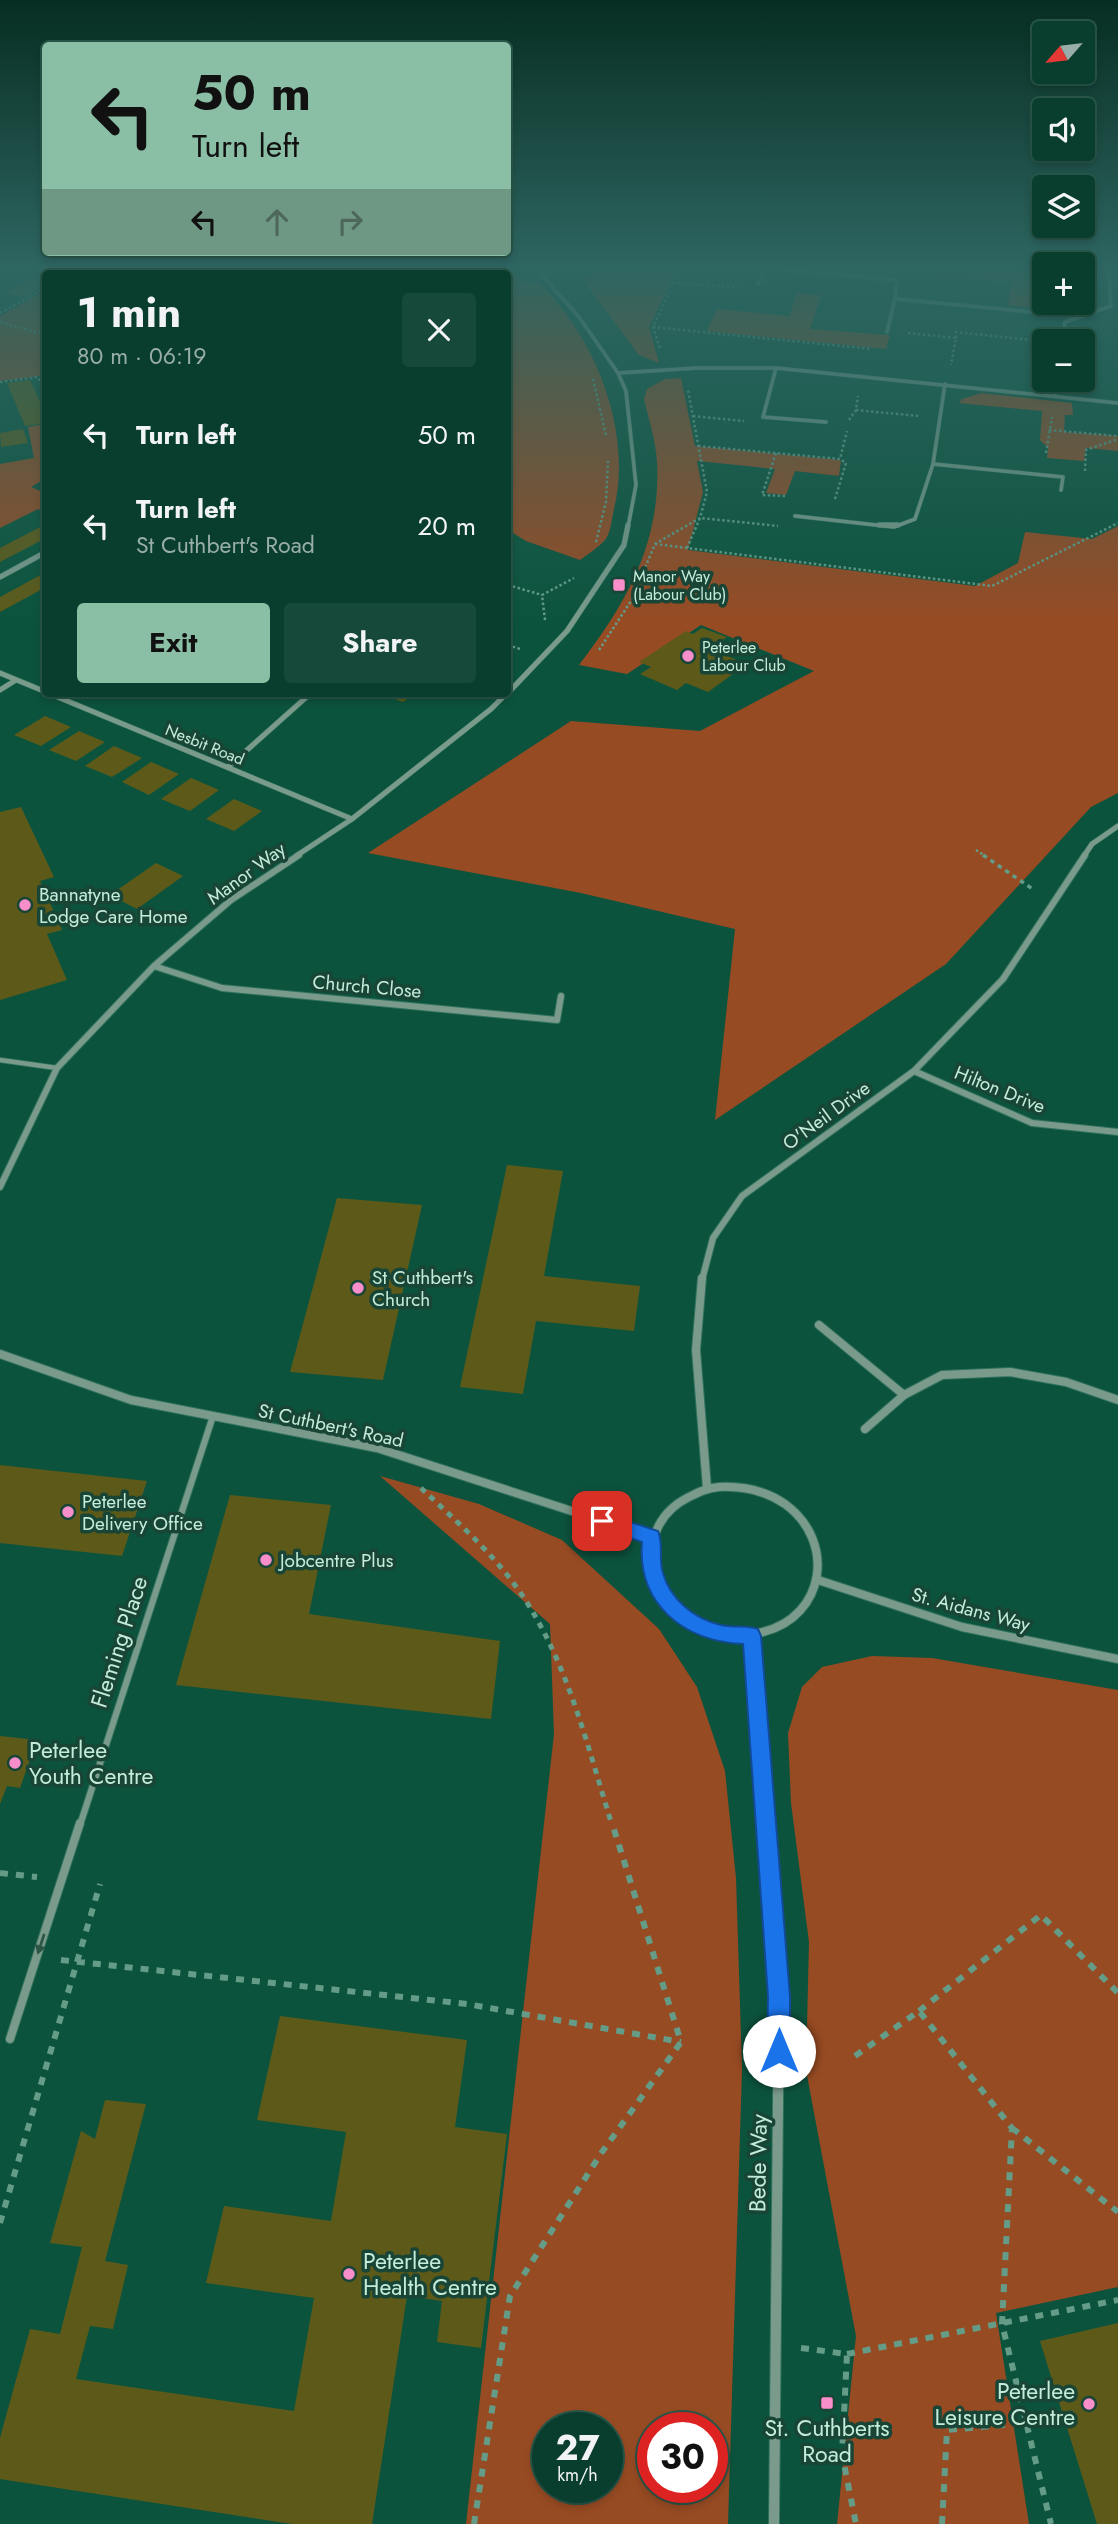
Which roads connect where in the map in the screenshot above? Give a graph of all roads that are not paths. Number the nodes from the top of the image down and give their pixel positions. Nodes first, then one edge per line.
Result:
1 (625, 388) edge
2 (771, 388) edge
3 (945, 388) edge
4 (984, 388) edge
5 (1055, 392) edge
6 (1055, 395) junction
7 (1118, 403) edge
8 (826, 422) dead end
9 (933, 464) junction
10 (1061, 490) dead end
11 (795, 516) road end
12 (42, 554) edge
13 (0, 577) edge
14 (0, 673) edge
15 (16, 680) junction
16 (511, 689) edge
17 (0, 690) edge
18 (42, 691) edge
19 (57, 697) edge
20 (306, 697) edge
21 (503, 697) edge
22 (228, 766) junction
23 (352, 819) junction
24 (1118, 826) edge
25 (154, 966) junction
26 (561, 996) dead end
27 (0, 1060) edge
28 (57, 1068) junction
29 (914, 1071) junction
30 (1118, 1132) edge
31 (0, 1187) edge
32 (819, 1325) dead end
33 (0, 1354) edge
34 (904, 1395) junction
35 (1118, 1400) edge
36 (213, 1416) junction
37 (865, 1429) dead end
38 (707, 1488) junction
39 (652, 1537) junction
40 (818, 1580) junction
41 (751, 1636) junction
42 (1118, 1659) edge
43 (10, 2039) dead end
44 (774, 2524) edge

1 - 16 street, Manor Way
2 - 8 street
3 - 9 street
4 - 6 street
5 - 6 street
6 - 7 street
9 - 10 street
9 - 11 street
12 - 13 street
14 - 15 street, Nesbit Road
15 - 17 street
15 - 18 street, Nesbit Road
19 - 22 street, Nesbit Road
20 - 22 street
21 - 23 street, Manor Way
22 - 23 street, Nesbit Road
23 - 25 street, Manor Way
24 - 29 street, O'Neil Drive
25 - 26 street, Church Close
25 - 28 street, Manor Way
27 - 28 lane
28 - 31 street, Manor Way
29 - 30 street, Hilton Drive
29 - 38 street, O'Neil Drive
32 - 34 street
33 - 36 street, St Cuthbert's Road
34 - 35 street
34 - 37 street
36 - 39 street, St Cuthbert's Road
36 -> 43 lane, Fleming Place
38 - 39 street
38 - 40 street
39 - 41 street
40 - 41 street
40 - 42 street, St. Aidans Way
41 - 44 street, Bede Way

